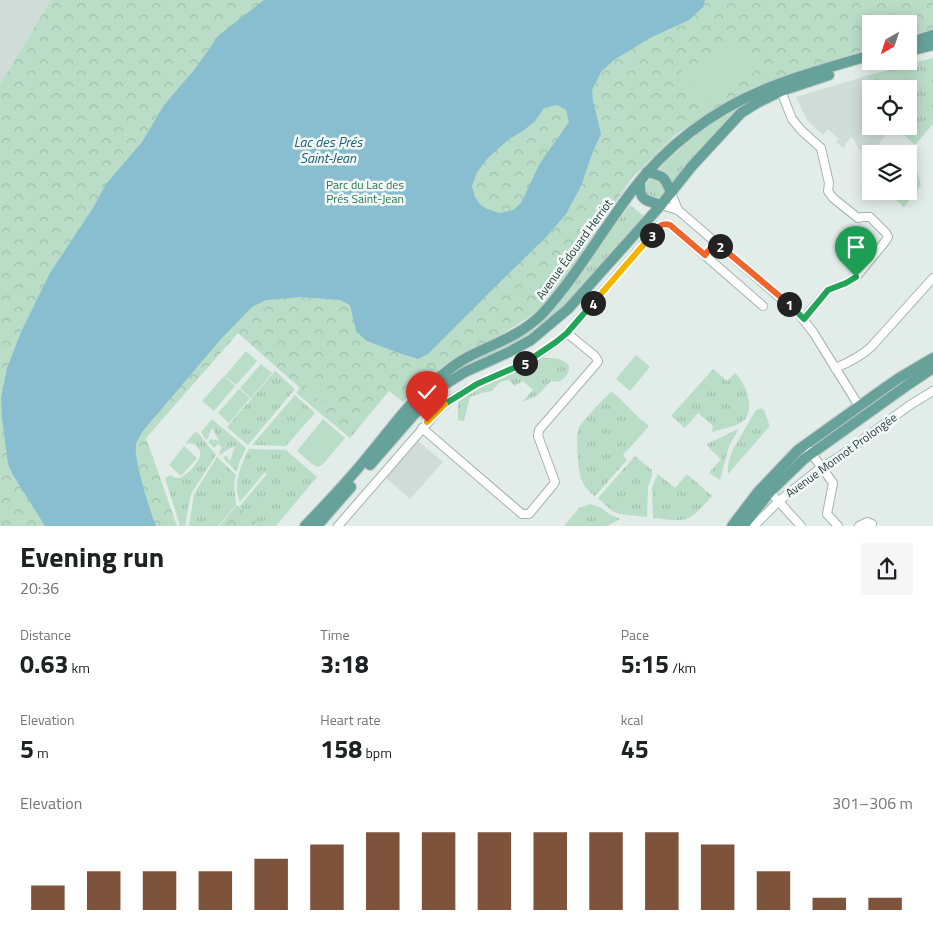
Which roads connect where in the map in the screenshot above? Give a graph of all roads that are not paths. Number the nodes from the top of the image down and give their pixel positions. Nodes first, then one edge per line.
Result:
1 (933, 36) edge
2 (918, 40) edge
3 (933, 45) edge
4 (918, 49) edge
5 (862, 58) edge
6 (862, 64) edge
7 (781, 91) junction
8 (647, 172) junction
9 (640, 181) junction
10 (671, 192) junction
11 (661, 205) junction
12 (678, 210) junction
13 (715, 242) junction
14 (705, 255) junction
15 (933, 278) edge
16 (763, 306) dead end
17 (804, 319) junction
18 (567, 333) junction
19 (933, 358) edge
20 (835, 368) junction
21 (933, 368) edge
22 (933, 392) edge
23 (859, 406) junction
24 (417, 411) junction
25 (425, 425) junction
26 (808, 450) junction
27 (822, 467) junction
28 (770, 492) junction
29 (779, 500) junction
30 (872, 524) dead end
31 (306, 526) edge
32 (317, 526) edge
33 (338, 526) edge
34 (732, 526) edge
35 (743, 526) edge
36 (754, 526) edge
37 (801, 526) edge
38 (838, 526) edge
39 (859, 526) edge

1 - 2 main road
3 - 4 main road
5 - 8 main road, Avenue Édouard Herriot
6 - 7 main road
7 - 10 main road
7 - 17 street
8 - 9 main road, Avenue Édouard Herriot
8 - 10 main road
9 - 11 main road
9 - 31 main road, Avenue Édouard Herriot
10 - 11 main road
10 - 12 street
11 - 12 street
11 - 24 main road
12 - 13 street
13 - 14 street
13 - 17 street
14 - 16 street
14 - 18 street
15 - 20 street
17 - 20 street
18 - 25 street
18 - 25 street
19 - 23 main road
20 - 23 street
21 - 26 main road
22 - 27 street, Avenue Monnot Prolongée
23 - 26 main road
24 - 25 street
24 - 32 main road
25 - 33 street
26 - 27 street
26 - 28 main road
26 - 34 main road
27 - 29 street, Avenue Monnot Prolongée
27 - 38 street
28 - 29 street
28 - 35 main road
29 - 36 street, Avenue Monnot Prolongée
29 - 37 street
30 - 39 street

